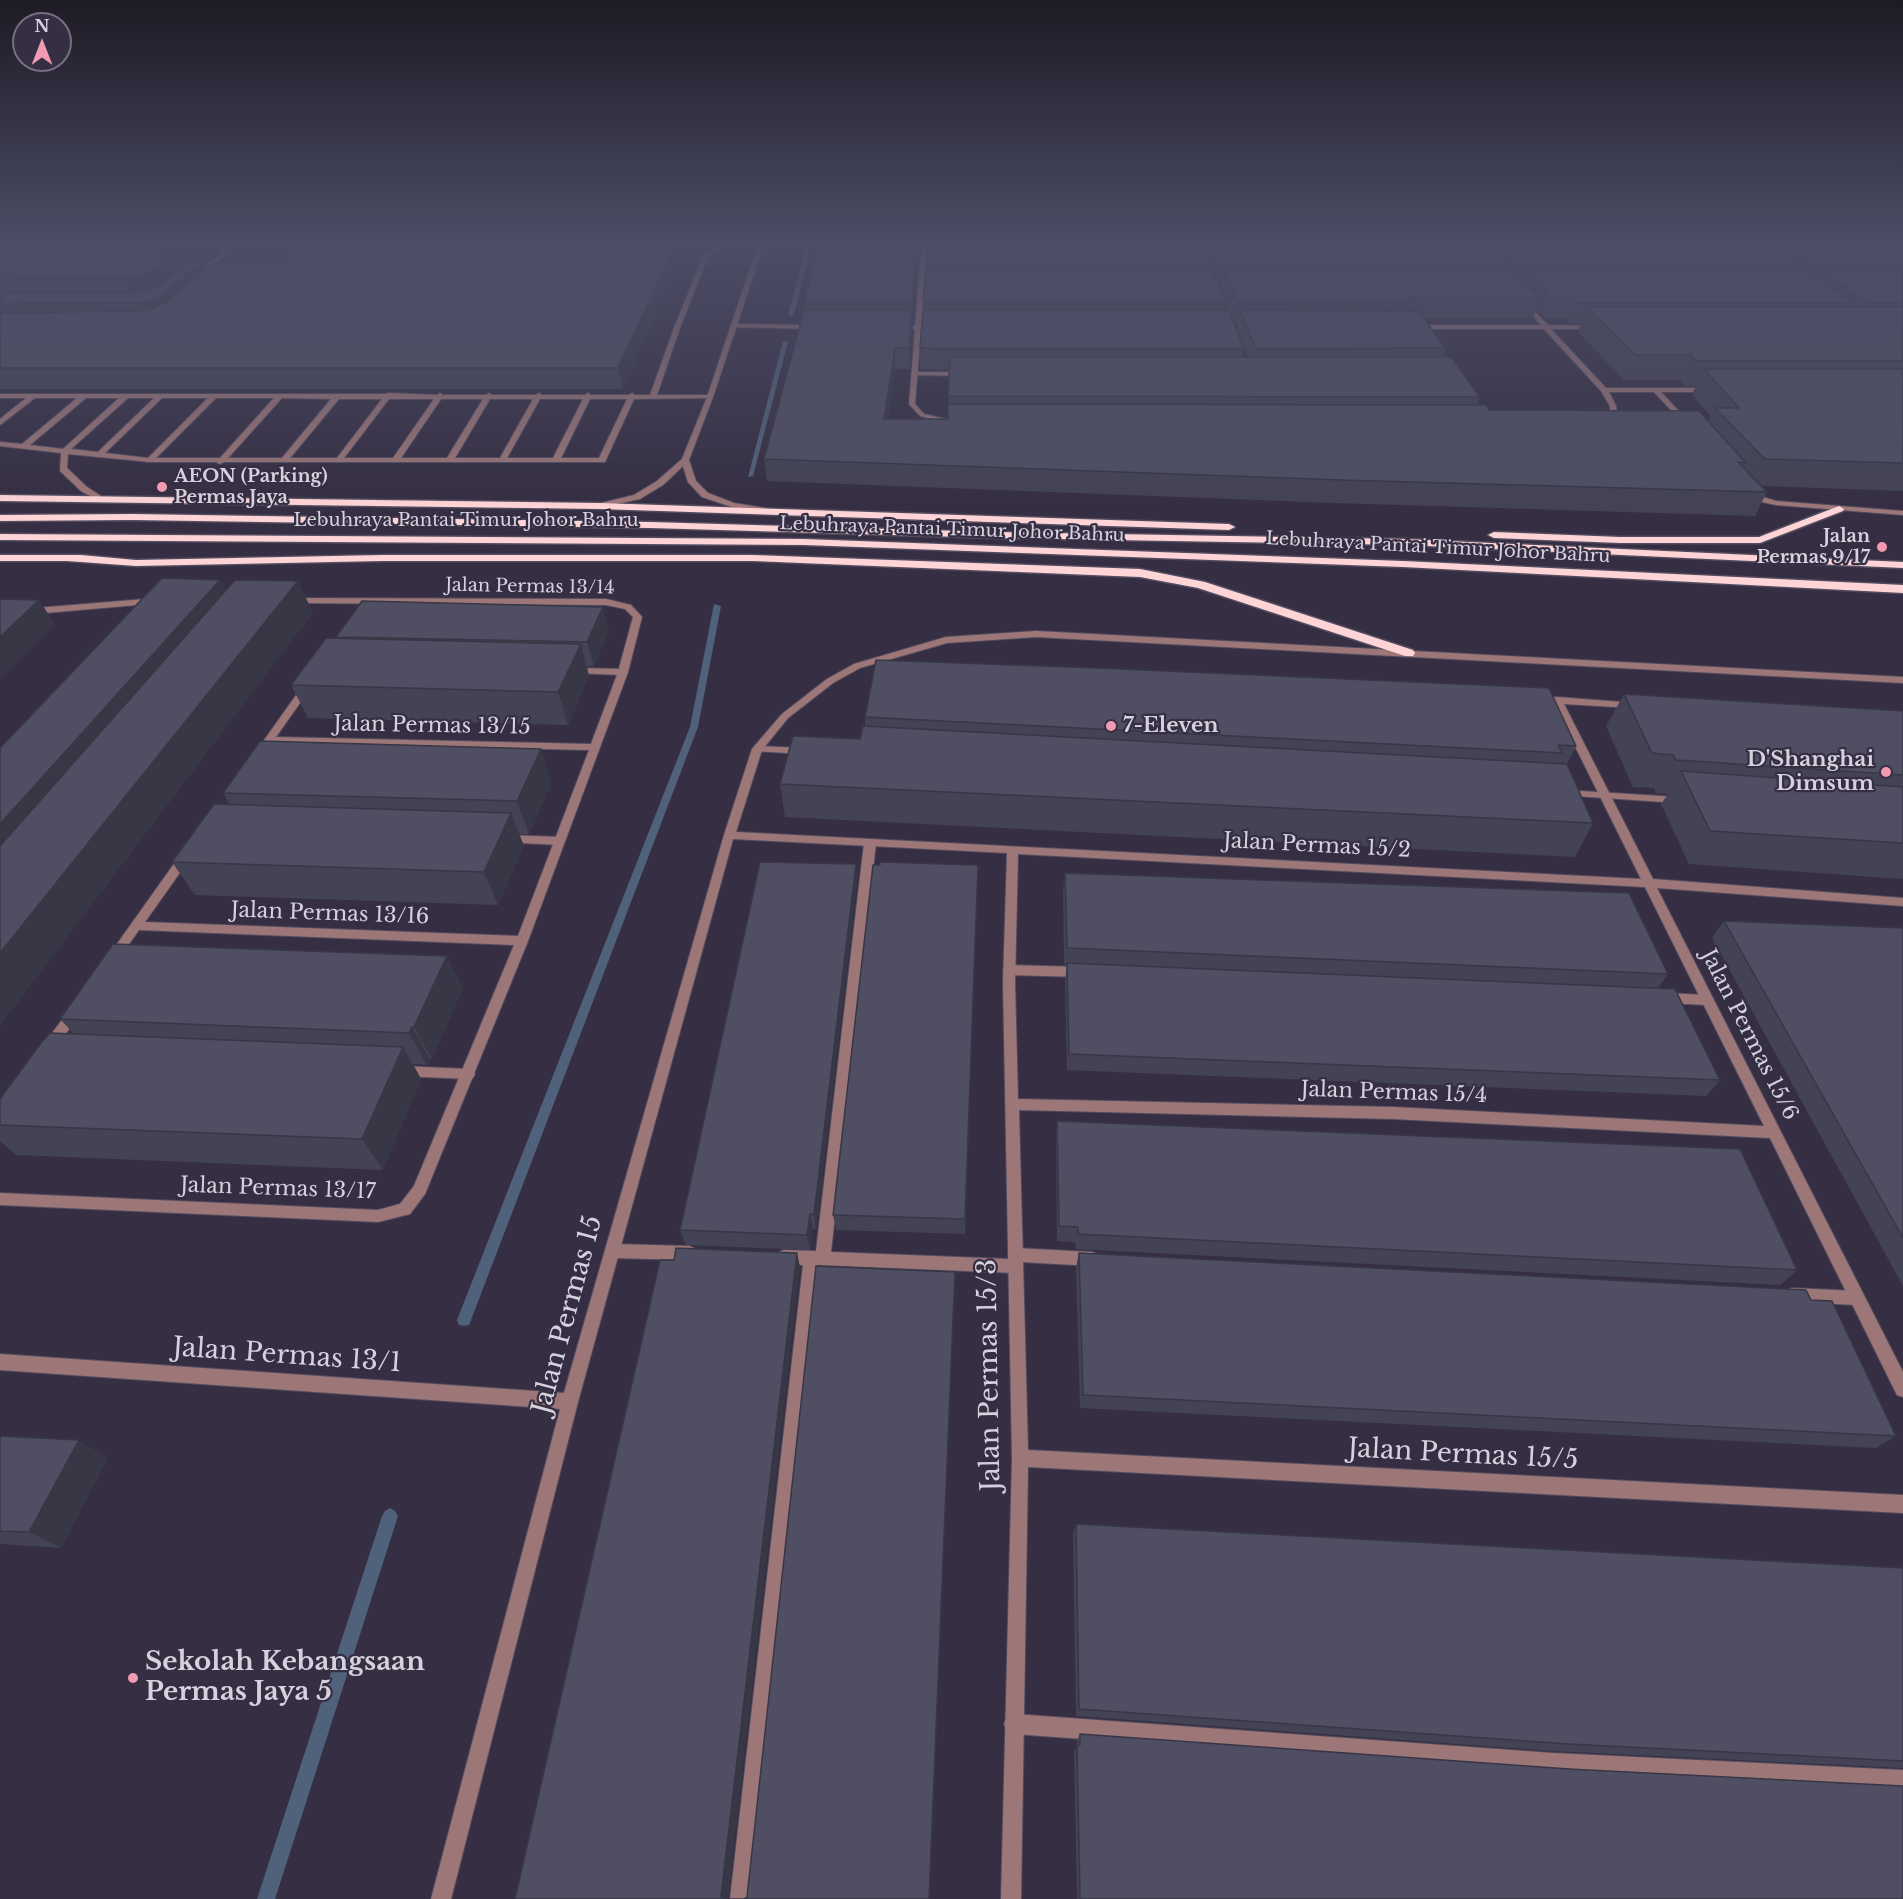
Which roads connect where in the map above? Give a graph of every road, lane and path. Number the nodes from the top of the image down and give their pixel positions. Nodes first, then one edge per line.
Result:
1 (675, 330) edge
2 (733, 330) edge
3 (919, 330) edge
4 (1425, 330) edge
5 (1547, 330) edge
6 (1429, 336) edge
7 (915, 374) junction
8 (974, 374) edge
9 (1604, 390) junction
10 (1656, 390) junction
11 (1716, 390) edge
12 (338, 395) junction
13 (388, 395) junction
14 (440, 395) junction
15 (489, 395) junction
16 (539, 395) junction
17 (588, 395) junction
18 (632, 395) junction
19 (0, 396) edge
20 (33, 396) junction
21 (84, 396) junction
22 (126, 396) junction
23 (160, 396) junction
24 (214, 396) junction
25 (280, 396) junction
26 (653, 396) junction
27 (710, 396) junction
28 (953, 422) edge
29 (0, 423) edge
30 (1596, 423) edge
31 (1695, 434) edge
32 (0, 444) edge
33 (23, 447) junction
34 (65, 451) junction
35 (99, 455) junction
36 (150, 460) junction
37 (502, 460) junction
38 (556, 460) junction
39 (685, 460) junction
40 (284, 461) junction
41 (338, 461) junction
42 (395, 461) junction
43 (449, 461) junction
44 (220, 462) junction
45 (1742, 485) edge
46 (0, 498) edge
47 (101, 500) junction
48 (600, 506) junction
49 (1839, 509) junction
50 (770, 511) junction
51 (1903, 513) edge
52 (0, 518) edge
53 (0, 537) edge
54 (597, 539) junction
55 (1620, 540) junction
56 (0, 558) edge
57 (71, 559) junction
58 (1903, 564) edge
59 (1903, 589) edge
60 (145, 600) junction
61 (370, 600) junction
62 (168, 601) edge
63 (287, 601) edge
64 (363, 610) edge
65 (0, 614) edge
66 (129, 617) edge
67 (1409, 653) junction
68 (857, 666) junction
69 (893, 668) edge
70 (565, 671) edge
71 (623, 672) junction
72 (315, 676) edge
73 (1903, 680) edge
74 (1533, 699) edge
75 (1557, 700) junction
76 (1641, 706) edge
77 (268, 740) junction
78 (595, 747) junction
79 (757, 749) junction
80 (817, 752) edge
81 (256, 758) edge
82 (1557, 792) edge
83 (1604, 795) junction
84 (1688, 801) edge
85 (729, 835) junction
86 (489, 839) edge
87 (560, 841) junction
88 (870, 843) junction
89 (190, 850) edge
90 (1013, 850) junction
91 (1648, 883) junction
92 (1903, 902) edge
93 (136, 926) junction
94 (522, 941) junction
95 (1009, 970) junction
96 (103, 973) edge
97 (1093, 973) edge
98 (1649, 997) edge
99 (83, 1000) edge
100 (1707, 1000) junction
101 (49, 1057) edge
102 (386, 1071) edge
103 (468, 1074) junction
104 (1011, 1104) junction
105 (1774, 1132) junction
106 (0, 1198) edge
107 (612, 1251) junction
108 (706, 1254) edge
109 (764, 1256) edge
110 (817, 1258) junction
111 (1015, 1260) junction
112 (1110, 1260) edge
113 (1774, 1294) edge
114 (1857, 1298) junction
115 (0, 1362) edge
116 (1903, 1389) edge
117 (570, 1402) junction
118 (1020, 1458) junction
119 (1903, 1504) edge
120 (1014, 1724) junction
121 (1903, 1780) edge
122 (441, 1899) edge
123 (740, 1899) edge
124 (1011, 1899) edge

1 - 26 street
2 - 27 street
3 - 7 street
4 - 6 street
5 - 9 street
7 - 8 street
7 - 28 street
9 - 10 street
9 - 30 street
10 - 11 street
10 - 31 street
12 - 13 street
12 - 25 street
12 - 40 street
13 - 14 street
13 - 41 street
14 - 15 street
14 - 42 street
15 - 16 street
15 - 43 street
16 - 17 street
16 - 37 street
17 - 18 street
17 - 38 street
18 - 26 street
18 - 38 street
19 - 20 street
20 - 21 street
20 - 29 street
21 - 22 street
21 - 33 street
22 - 23 street
22 - 34 street
23 - 24 street
23 - 35 street
24 - 25 street
24 - 36 street
25 - 44 street
26 - 27 street
27 - 39 street
32 - 33 street
33 - 34 street
34 - 35 street
34 - 47 street
35 - 36 street
36 - 44 street
37 - 38 street
37 - 43 street
39 - 48 street
39 - 50 street
40 - 41 street
40 - 44 street
41 - 42 street
42 - 43 street
45 - 49 street
46 - 47 highway
47 - 48 highway
48 - 50 highway
49 - 51 street
49 - 55 highway
50 - 55 highway
52 - 58 highway, Lebuhraya Pantai Timur Johor Bahru
53 - 54 highway, Lebuhraya Pantai Timur Johor Bahru
54 - 57 highway
54 - 59 highway, Lebuhraya Pantai Timur Johor Bahru
55 - 58 highway
56 - 57 highway
57 - 67 highway
60 - 62 street
60 - 65 street
60 - 66 street
61 - 63 street, Jalan Permas 13/14
61 - 64 street
61 - 71 street, Jalan Permas 13/14
67 - 68 street
67 - 73 street
68 - 69 street
68 - 79 street
70 - 71 street
71 - 78 street, Jalan Permas 13/14
72 - 77 street
74 - 75 street
75 - 76 street
75 - 83 street, Jalan Permas 15/6
77 - 78 street, Jalan Permas 13/15
77 - 81 street
78 - 87 street, Jalan Permas 13/14
79 - 80 street
79 - 85 street, Jalan Permas 15
82 - 83 street
83 - 84 street
83 - 91 street, Jalan Permas 15/6
85 - 88 street, Jalan Permas 15/2
85 - 107 street, Jalan Permas 15
86 - 87 street
87 - 94 street, Jalan Permas 13/14
88 - 90 street, Jalan Permas 15/2
88 - 110 street
89 - 93 street
90 - 91 street, Jalan Permas 15/2
90 - 95 street, Jalan Permas 15/3
91 - 92 street, Jalan Permas 15/2
91 - 100 street, Jalan Permas 15/6
93 - 94 street, Jalan Permas 13/16
93 - 96 street
94 - 103 street, Jalan Permas 13/17
95 - 97 street
95 - 104 street, Jalan Permas 15/3
98 - 100 street
99 - 101 street
100 - 105 street, Jalan Permas 15/6
102 - 103 street
103 - 106 street, Jalan Permas 13/17
104 - 105 street, Jalan Permas 15/4
104 - 111 street, Jalan Permas 15/3
105 - 114 street, Jalan Permas 15/6
107 - 108 street
107 - 117 street, Jalan Permas 15
109 - 110 street
110 - 111 street
110 - 123 street
111 - 112 street
111 - 118 street, Jalan Permas 15/3
113 - 114 street
114 - 116 street, Jalan Permas 15/6
115 - 117 street, Jalan Permas 13/1
117 - 122 street, Jalan Permas 15
118 - 119 street, Jalan Permas 15/5
118 - 120 street, Jalan Permas 15/3
120 - 121 street
120 - 124 street, Jalan Permas 15/3

